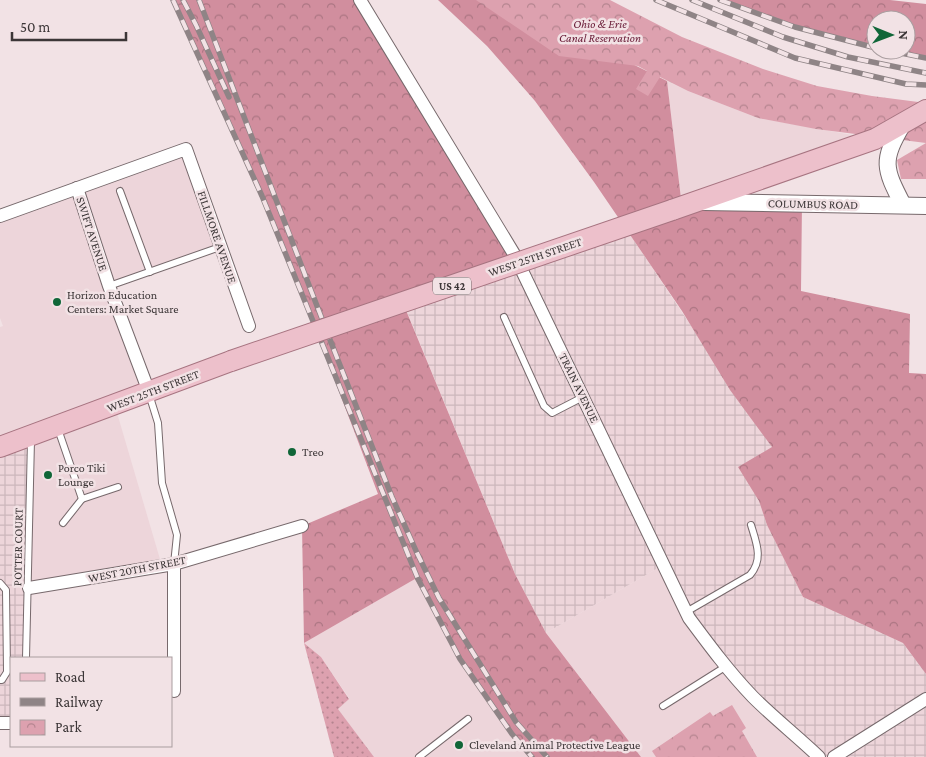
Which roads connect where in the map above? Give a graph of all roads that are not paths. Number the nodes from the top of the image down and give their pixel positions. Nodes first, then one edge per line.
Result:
1 (360, 0) edge
2 (926, 110) edge
3 (881, 147) junction
4 (77, 188) junction
5 (120, 191) dead end
6 (701, 202) junction
7 (904, 205) junction
8 (926, 206) edge
9 (0, 216) edge
10 (220, 247) junction
11 (150, 272) junction
12 (109, 286) junction
13 (504, 316) dead end
14 (249, 326) dead end
15 (149, 392) junction
16 (583, 397) junction
17 (57, 427) junction
18 (31, 436) junction
19 (0, 447) edge
20 (118, 487) dead end
21 (82, 499) junction
22 (63, 523) dead end
23 (751, 525) dead end
24 (302, 526) dead end
25 (174, 564) junction
26 (0, 583) edge
27 (29, 588) junction
28 (686, 612) junction
29 (26, 657) edge
30 (725, 666) junction
31 (0, 680) edge
32 (174, 691) dead end
33 (926, 699) edge
34 (662, 706) dead end
35 (468, 720) dead end
36 (419, 757) edge
37 (819, 757) edge
38 (834, 757) edge

1 - 16 street, TRAIN AVENUE
2 - 3 main road, WEST 25TH STREET / US 42
3 - 6 main road, WEST 25TH STREET / US 42
3 - 7 street
4 - 9 street
4 - 10 street, FILLMORE AVENUE
4 - 12 street, SWIFT AVENUE
5 - 11 lane
6 - 7 street, COLUMBUS ROAD
6 - 15 main road, WEST 25TH STREET / US 42, bridge
7 - 8 street, COLUMBUS ROAD
10 - 11 lane
10 - 14 street, FILLMORE AVENUE
11 - 12 lane
12 - 15 street, SWIFT AVENUE
13 - 16 lane
15 - 17 main road, WEST 25TH STREET / US 42
15 - 25 lane
16 - 28 street, TRAIN AVENUE
17 - 18 main road, WEST 25TH STREET / US 42
17 - 21 lane
18 - 19 main road, WEST 25TH STREET / US 42
18 - 27 lane, POTTER COURT
20 - 21 lane
21 - 22 lane
23 - 28 lane
24 - 25 street, WEST 20TH STREET
25 - 27 street, WEST 20TH STREET
25 - 32 street
26 - 31 lane
27 - 29 lane, POTTER COURT
28 - 30 street, TRAIN AVENUE
30 - 34 lane
30 - 37 street, TRAIN AVENUE
33 - 38 street
35 - 36 lane

